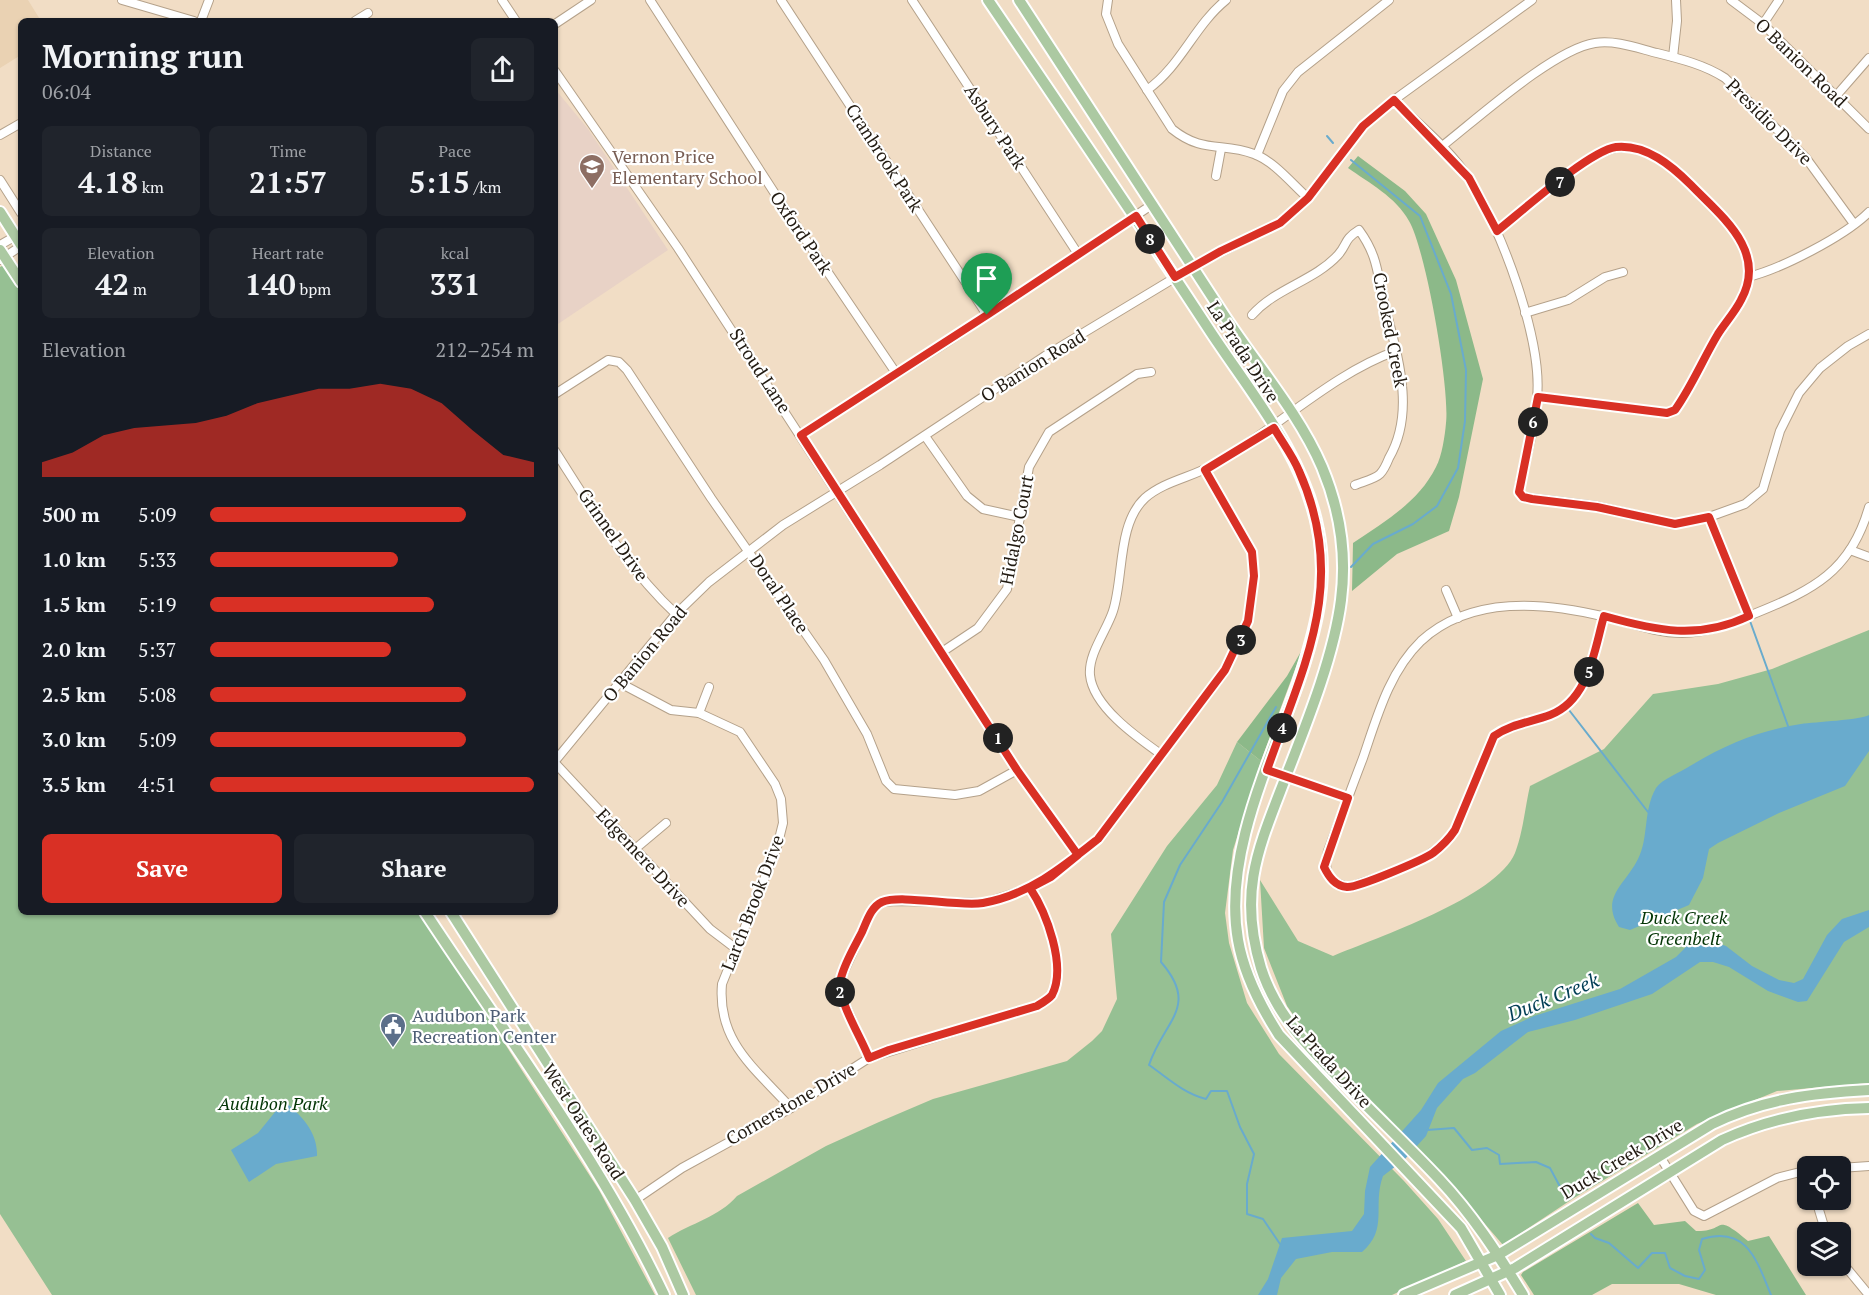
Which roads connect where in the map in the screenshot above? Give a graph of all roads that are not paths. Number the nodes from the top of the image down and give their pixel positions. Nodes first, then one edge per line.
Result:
1 (122, 0) edge
2 (209, 0) edge
3 (502, 0) edge
4 (591, 0) edge
5 (650, 0) edge
6 (781, 0) edge
7 (912, 0) edge
8 (988, 0) edge
9 (1018, 0) edge
10 (1108, 0) edge
11 (1226, 0) edge
12 (1389, 0) edge
13 (1532, 0) edge
14 (1676, 0) edge
15 (1731, 0) edge
16 (1779, 0) edge
17 (368, 13) dead end
18 (184, 18) edge
19 (202, 18) edge
20 (360, 18) edge
21 (514, 18) edge
22 (558, 22) edge
23 (1763, 24) junction
24 (1673, 57) junction
25 (1869, 58) edge
26 (558, 75) edge
27 (1147, 90) junction
28 (1836, 96) junction
29 (1394, 100) junction
30 (18, 125) edge
31 (1869, 129) edge
32 (0, 135) edge
33 (1441, 147) junction
34 (1221, 149) junction
35 (1257, 155) junction
36 (1216, 176) dead end
37 (0, 180) edge
38 (1308, 198) junction
39 (1153, 204) junction
40 (18, 208) edge
41 (0, 212) edge
42 (1869, 212) edge
43 (1136, 216) junction
44 (1854, 224) junction
45 (1497, 231) junction
46 (18, 237) edge
47 (18, 240) edge
48 (18, 242) edge
49 (0, 245) edge
50 (1078, 254) junction
51 (1, 256) edge
52 (1193, 267) junction
53 (1623, 272) dead end
54 (1175, 277) junction
55 (1748, 277) junction
56 (18, 278) edge
57 (1525, 313) junction
58 (987, 315) junction
59 (1252, 315) dead end
60 (1869, 334) edge
61 (1396, 351) junction
62 (1151, 372) dead end
63 (896, 373) junction
64 (558, 392) edge
65 (1538, 397) junction
66 (1291, 414) junction
67 (1274, 428) junction
68 (801, 435) junction
69 (925, 436) junction
70 (558, 455) edge
71 (1205, 470) junction
72 (1355, 485) dead end
73 (838, 491) junction
74 (1869, 507) edge
75 (1020, 517) junction
76 (1709, 517) junction
77 (1850, 549) junction
78 (749, 551) junction
79 (1869, 557) edge
80 (1446, 590) dead end
81 (676, 614) junction
82 (1604, 616) junction
83 (1749, 616) junction
84 (1458, 618) junction
85 (942, 652) junction
86 (620, 683) junction
87 (709, 687) dead end
88 (699, 713) junction
89 (1161, 754) junction
90 (558, 758) edge
91 (558, 765) edge
92 (1017, 770) junction
93 (1267, 770) junction
94 (1286, 777) junction
95 (1348, 798) junction
96 (666, 823) dead end
97 (635, 849) junction
98 (1078, 855) junction
99 (1030, 888) junction
100 (427, 915) edge
101 (453, 915) edge
102 (735, 948) junction
103 (869, 1058) junction
104 (1869, 1090) edge
105 (791, 1108) junction
106 (1869, 1108) edge
107 (1659, 1155) junction
108 (590, 1163) junction
109 (1869, 1166) edge
110 (1851, 1167) edge
111 (1670, 1172) junction
112 (1797, 1173) edge
113 (635, 1200) junction
114 (633, 1233) junction
115 (1498, 1255) junction
116 (1483, 1263) junction
117 (1508, 1272) junction
118 (1851, 1276) edge
119 (1492, 1280) junction
120 (663, 1295) edge
121 (683, 1295) edge
122 (1404, 1295) edge
123 (1455, 1295) edge
124 (1500, 1295) edge
125 (1523, 1295) edge
126 (1869, 1295) edge

1 - 18 street
2 - 19 street
3 - 21 street
4 - 22 street
5 - 63 street, Oxford Park
6 - 58 street, Cranbrook Park
7 - 50 street, Asbury Park
8 - 43 main road, La Prada Drive
9 - 39 main road, La Prada Drive
10 - 27 street
11 - 27 street
12 - 35 street
13 - 29 street, O Banion Road
14 - 24 street
15 - 23 street, O Banion Road
16 - 23 street
17 - 20 street
23 - 28 street, O Banion Road
24 - 33 street, Presidio Drive
24 - 44 street, Presidio Drive
25 - 28 street
26 - 68 street, Stroud Lane
27 - 34 street
28 - 31 street, O Banion Road
29 - 33 street
29 - 38 street, O Banion Road
30 - 32 street
33 - 45 street
34 - 35 street
34 - 36 street
35 - 38 street
37 - 40 street
38 - 52 street, O Banion Road
39 - 43 street
39 - 52 main road, La Prada Drive
41 - 46 main road
42 - 44 street
43 - 50 street
43 - 54 main road, La Prada Drive
44 - 55 street
45 - 55 street
45 - 57 street
47 - 49 street
48 - 51 street
50 - 58 street
51 - 56 main road
52 - 54 street, O Banion Road
52 - 66 main road, La Prada Drive
53 - 57 street
54 - 67 main road, La Prada Drive
54 - 69 street, O Banion Road
55 - 65 street
57 - 65 street
58 - 63 street
59 - 61 street, Crooked Creek
60 - 76 street
61 - 66 street
61 - 72 street, Crooked Creek
62 - 75 street, Hidalgo Court
63 - 68 street
64 - 78 street, Doral Place
65 - 76 street
66 - 67 street
66 - 94 main road, La Prada Drive
67 - 71 street
67 - 93 main road, La Prada Drive
68 - 73 street, Stroud Lane
69 - 73 street, O Banion Road
69 - 75 street
70 - 81 street, Grinnel Drive
71 - 89 street
71 - 89 street
73 - 78 street, O Banion Road
73 - 85 street, Stroud Lane
74 - 77 street
75 - 85 street, Hidalgo Court
76 - 83 street
77 - 79 street
77 - 83 street
78 - 81 street, O Banion Road
78 - 92 street, Doral Place
80 - 84 street
81 - 86 street, O Banion Road
82 - 83 street
82 - 84 street
82 - 95 street
84 - 95 street
85 - 92 street, Stroud Lane
86 - 88 street, Larch Brook Drive
86 - 90 street, O Banion Road
87 - 88 street
88 - 102 street, Larch Brook Drive
89 - 98 street
91 - 97 street, Edgemere Drive
92 - 98 street, Stroud Lane
93 - 94 street
93 - 116 main road, La Prada Drive
94 - 95 street
94 - 115 main road, La Prada Drive
96 - 97 street
97 - 102 street, Edgemere Drive
98 - 99 street
99 - 103 street, Cornerstone Drive
99 - 103 street
100 - 108 main road, West Oates Road
101 - 113 main road, West Oates Road
102 - 105 street, Larch Brook Drive
103 - 105 street, Cornerstone Drive
104 - 107 main road, Duck Creek Drive
105 - 113 street, Cornerstone Drive
106 - 111 main road, Duck Creek Drive
107 - 111 street
107 - 115 main road, Duck Creek Drive
108 - 113 main road
108 - 114 main road, West Oates Road
109 - 110 street
111 - 112 street
111 - 117 main road, Duck Creek Drive
113 - 114 main road
113 - 121 main road, West Oates Road
114 - 120 main road, West Oates Road
115 - 116 main road, Duck Creek Drive
115 - 117 main road, La Prada Drive
116 - 119 main road, La Prada Drive
116 - 122 main road, Duck Creek Drive
117 - 119 main road, Duck Creek Drive
117 - 125 main road, La Prada Drive
118 - 126 street
119 - 123 main road, Duck Creek Drive
119 - 124 main road, La Prada Drive

